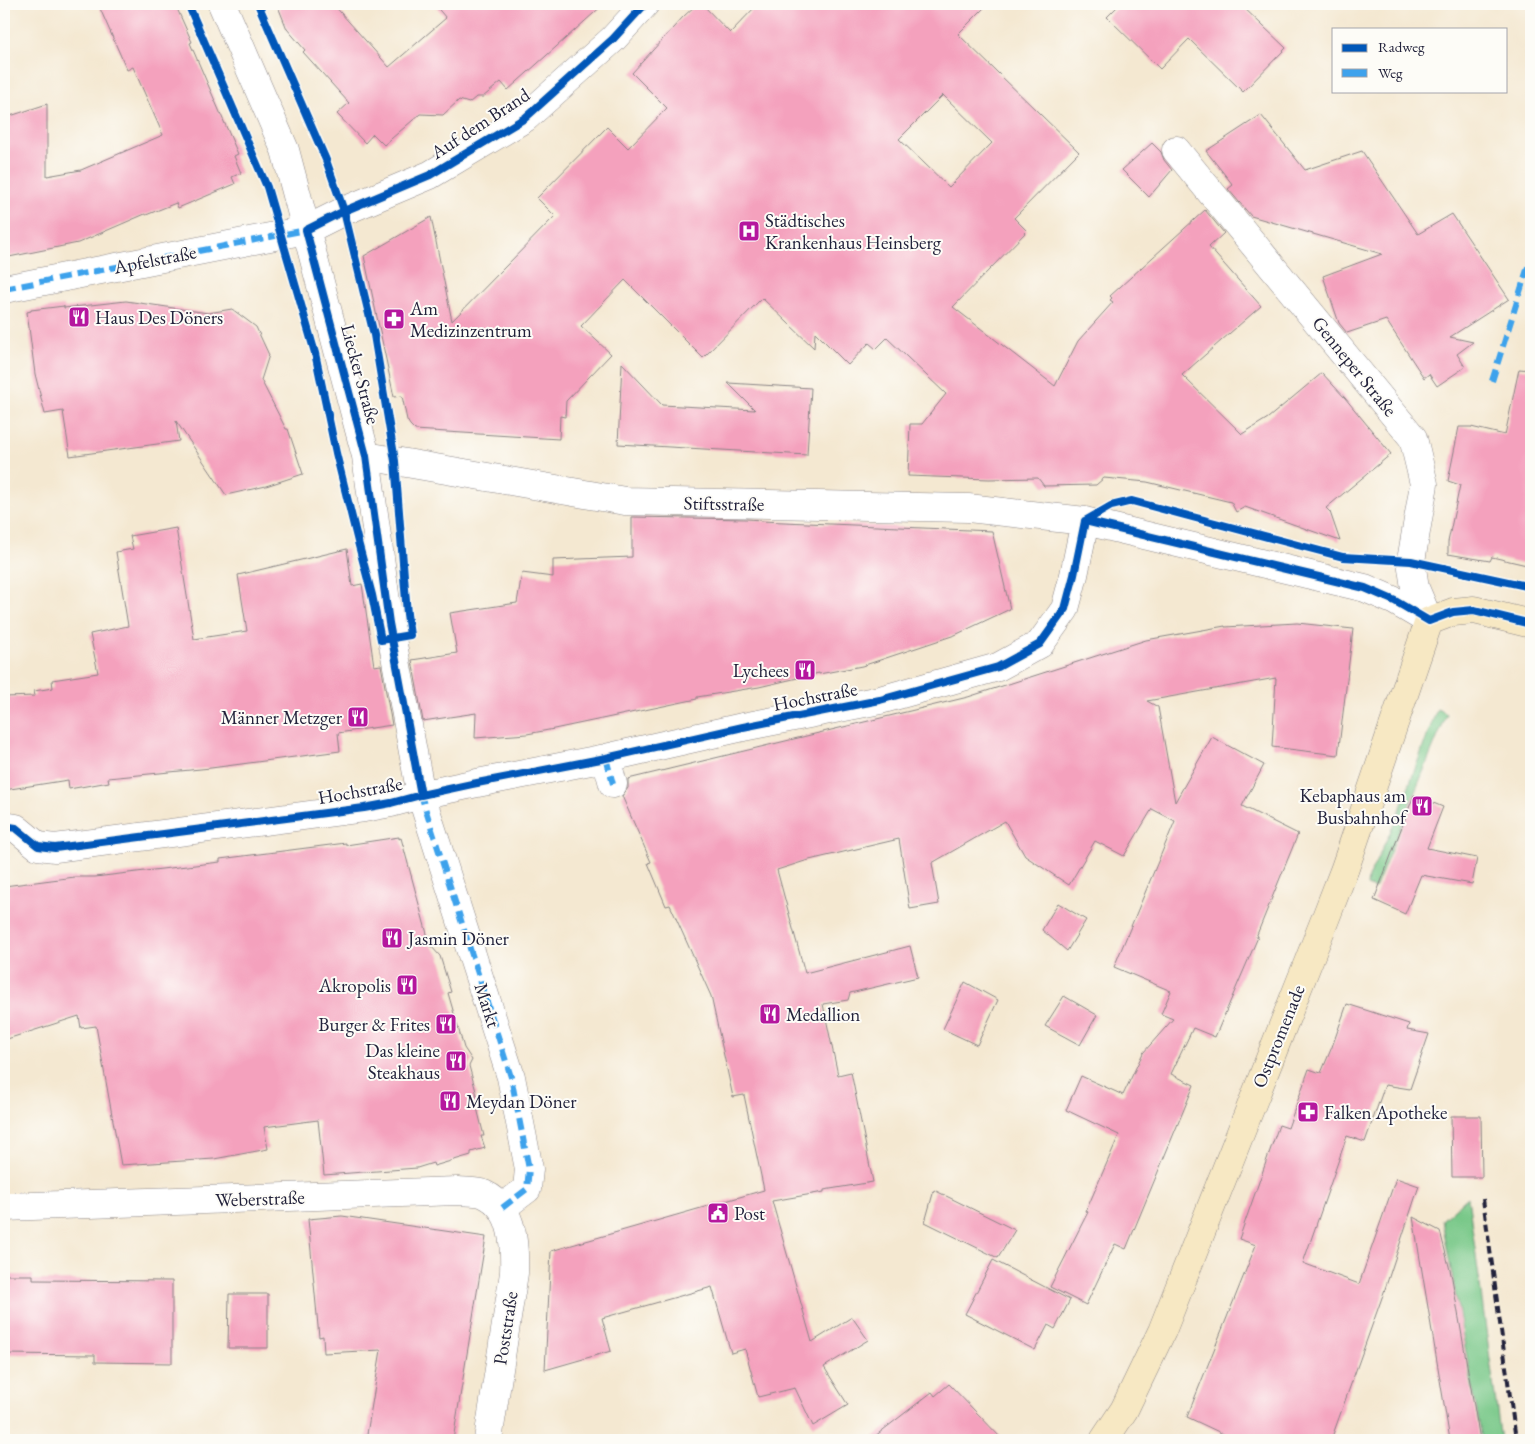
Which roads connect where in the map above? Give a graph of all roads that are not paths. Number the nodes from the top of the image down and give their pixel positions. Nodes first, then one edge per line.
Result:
1 (222, 4) edge
2 (645, 4) edge
3 (1176, 150) dead end
4 (306, 230) junction
5 (4, 289) edge
6 (366, 456) junction
7 (1085, 521) junction
8 (1429, 621) junction
9 (1531, 624) edge
10 (606, 758) junction
11 (613, 784) dead end
12 (421, 795) junction
13 (4, 826) edge
14 (4, 1208) edge
15 (504, 1212) junction
16 (488, 1440) edge
17 (1104, 1440) edge

1 - 4 street, Liecker Straße
2 - 4 street, Auf dem Brand
3 - 8 street, Genneper Straße
4 - 5 street, Apfelstraße
4 - 6 street, Liecker Straße
6 - 7 street, Stiftsstraße
6 - 12 street, Liecker Straße
7 - 8 street
7 - 10 street, Hochstraße
8 - 9 street
8 - 17 street, Ostpromenade
10 - 11 street
10 - 12 street, Hochstraße
12 - 13 street, Hochstraße
12 - 15 street, Markt
14 - 15 street, Weberstraße
15 - 16 street, Poststraße

